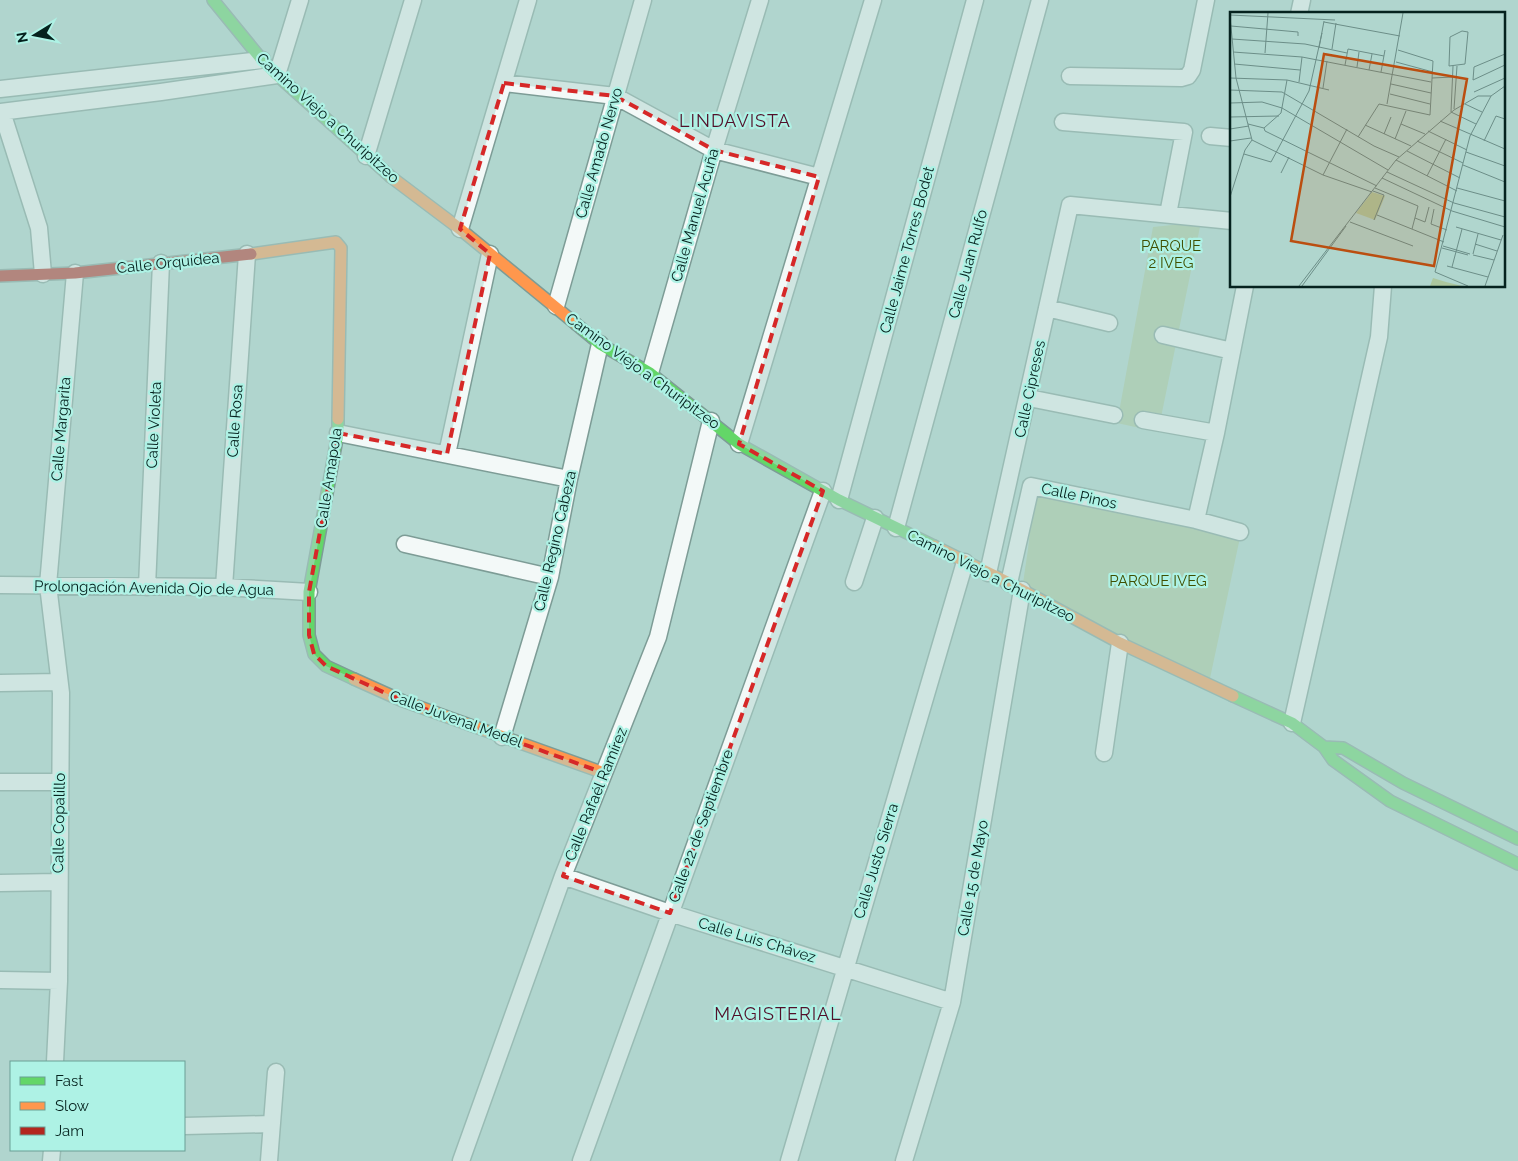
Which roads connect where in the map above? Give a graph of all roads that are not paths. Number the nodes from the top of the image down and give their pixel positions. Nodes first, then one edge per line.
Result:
1 (213, 0) edge
2 (300, 0) edge
3 (413, 0) edge
4 (528, 0) edge
5 (643, 0) edge
6 (760, 0) edge
7 (873, 0) edge
8 (975, 0) edge
9 (1040, 0) edge
10 (1206, 0) edge
11 (262, 60) junction
12 (158, 71) junction
13 (277, 75) junction
14 (1070, 76) dead end
15 (504, 82) junction
16 (6, 88) edge
17 (161, 92) junction
18 (615, 96) junction
19 (6, 112) edge
20 (1064, 122) dead end
21 (1210, 136) dead end
22 (1230, 138) edge
23 (714, 150) junction
24 (366, 156) junction
25 (819, 177) junction
26 (1168, 214) junction
27 (1230, 221) edge
28 (460, 230) junction
29 (336, 242) joint
30 (247, 254) junction
31 (490, 254) junction
32 (161, 263) junction
33 (75, 273) junction
34 (43, 274) junction
35 (0, 276) edge
36 (1245, 288) edge
37 (1384, 288) edge
38 (556, 306) junction
39 (1047, 308) junction
40 (1109, 323) dead end
41 (1163, 335) dead end
42 (600, 344) junction
43 (1232, 350) junction
44 (650, 373) junction
45 (1028, 398) junction
46 (1114, 415) dead end
47 (711, 420) junction
48 (1144, 420) dead end
49 (338, 433) junction
50 (1216, 433) junction
51 (739, 444) junction
52 (447, 454) junction
53 (569, 479) junction
54 (823, 491) junction
55 (839, 500) junction
56 (875, 518) junction
57 (1196, 520) junction
58 (896, 528) junction
59 (1240, 532) dead end
60 (405, 544) dead end
61 (965, 562) junction
62 (988, 573) junction
63 (550, 577) junction
64 (854, 582) dead end
65 (0, 585) edge
66 (48, 585) junction
67 (147, 587) junction
68 (224, 587) junction
69 (1016, 587) junction
70 (309, 592) junction
71 (1120, 643) junction
72 (314, 654) joint
73 (59, 682) junction
74 (0, 683) edge
75 (1292, 722) junction
76 (502, 737) junction
77 (1324, 747) junction
78 (1104, 753) dead end
79 (604, 773) junction
80 (0, 782) edge
81 (59, 782) junction
82 (1518, 839) edge
83 (1518, 864) edge
84 (563, 876) junction
85 (58, 882) junction
86 (0, 883) edge
87 (670, 913) junction
88 (845, 967) junction
89 (0, 980) edge
90 (59, 981) junction
91 (952, 1002) junction
92 (55, 1061) edge
93 (276, 1072) dead end
94 (272, 1124) junction
95 (185, 1126) edge
96 (269, 1161) edge
97 (461, 1161) edge
98 (581, 1161) edge
99 (789, 1161) edge
100 (904, 1161) edge

1 - 11 street, Camino Viejo a Churipitzeo
2 - 13 street
3 - 24 street
4 - 15 street
5 - 18 street, Calle Amado Nervo
6 - 23 street, Calle Manuel Acuña
7 - 25 street
8 - 55 street, Calle Jaime Torres Bodet
9 - 58 street, Calle Juan Rulfo
10 - 14 street
11 - 12 street
11 - 13 street, Camino Viejo a Churipitzeo
12 - 16 street
12 - 17 street
13 - 17 street
13 - 24 street, Camino Viejo a Churipitzeo
15 - 18 street
15 - 28 street
16 - 19 street
17 - 19 street
18 - 23 street
18 - 38 street, Calle Amado Nervo
19 - 34 street
20 - 26 street
21 - 22 street
23 - 25 street
23 - 44 street, Calle Manuel Acuña
24 - 28 street, Camino Viejo a Churipitzeo
25 - 51 street
26 - 27 street
26 - 39 street, Calle Cipreses
28 - 31 street, Camino Viejo a Churipitzeo
29 - 30 street, Calle Orquídea
29 - 49 street, Calle Amapola
30 - 32 street, Calle Orquídea
30 - 68 street, Calle Rosa
31 - 38 street, Camino Viejo a Churipitzeo
31 - 52 street
32 - 33 street, Calle Orquídea
32 - 67 street, Calle Violeta
33 - 34 street, Calle Orquídea
33 - 66 street, Calle Margarita
34 - 35 street, Calle Orquídea
36 - 43 street
37 - 75 street
38 - 42 street, Camino Viejo a Churipitzeo
39 - 40 street
39 - 45 street, Calle Cipreses
41 - 43 street
42 - 44 street, Camino Viejo a Churipitzeo
42 - 53 street, Calle Regino Cabeza
43 - 50 street
44 - 47 street, Camino Viejo a Churipitzeo
45 - 46 street
45 - 62 street, Calle Cipreses
47 - 51 street, Camino Viejo a Churipitzeo
47 - 79 street, Calle Rafaél Ramírez
48 - 50 street
49 - 52 street
49 - 70 street, Calle Amapola
50 - 57 street
51 - 54 street, Camino Viejo a Churipitzeo
52 - 53 street
53 - 63 street, Calle Regino Cabeza
54 - 55 street, Camino Viejo a Churipitzeo
54 - 87 street, Calle 22 de Septiembre
55 - 56 street, Camino Viejo a Churipitzeo
56 - 58 street, Camino Viejo a Churipitzeo
56 - 64 street
57 - 59 street
57 - 69 street, Calle Pinos
58 - 61 street, Camino Viejo a Churipitzeo
60 - 63 street
61 - 62 street, Camino Viejo a Churipitzeo
61 - 88 street, Calle Justo Sierra
62 - 69 street, Camino Viejo a Churipitzeo
63 - 76 street, Calle Regino Cabeza
65 - 66 street, Prolongación Avenida Ojo de Agua
66 - 67 street, Prolongación Avenida Ojo de Agua
66 - 73 street, Calle Copalillo
67 - 68 street, Prolongación Avenida Ojo de Agua
68 - 70 street, Prolongación Avenida Ojo de Agua
69 - 71 street, Camino Viejo a Churipitzeo
69 - 91 street, Calle 15 de Mayo
70 - 72 street, Calle Amapola
71 - 75 street, Camino Viejo a Churipitzeo
71 - 78 street
72 - 76 street, Calle Juvenal Medel
73 - 74 street
73 - 81 street, Calle Copalillo
75 - 77 street, Camino Viejo a Churipitzeo
76 - 79 street, Calle Juvenal Medel
77 - 82 street, Camino Viejo a Churipitzeo
77 - 83 street, Camino Viejo a Churipitzeo
79 - 84 street, Calle Rafaél Ramírez
80 - 81 street
81 - 85 street, Calle Copalillo
84 - 87 street, Calle Luis Chávez
84 - 97 street, Calle Rafaél Ramírez
85 - 86 street
85 - 90 street, Calle Copalillo
87 - 88 street, Calle Luis Chávez
87 - 98 street, Calle 22 de Septiembre
88 - 91 street, Calle Luis Chávez
88 - 99 street, Calle Justo Sierra
89 - 90 street
90 - 92 street, Calle Copalillo
91 - 100 street, Calle 15 de Mayo
93 - 94 street
94 - 95 street
94 - 96 street

